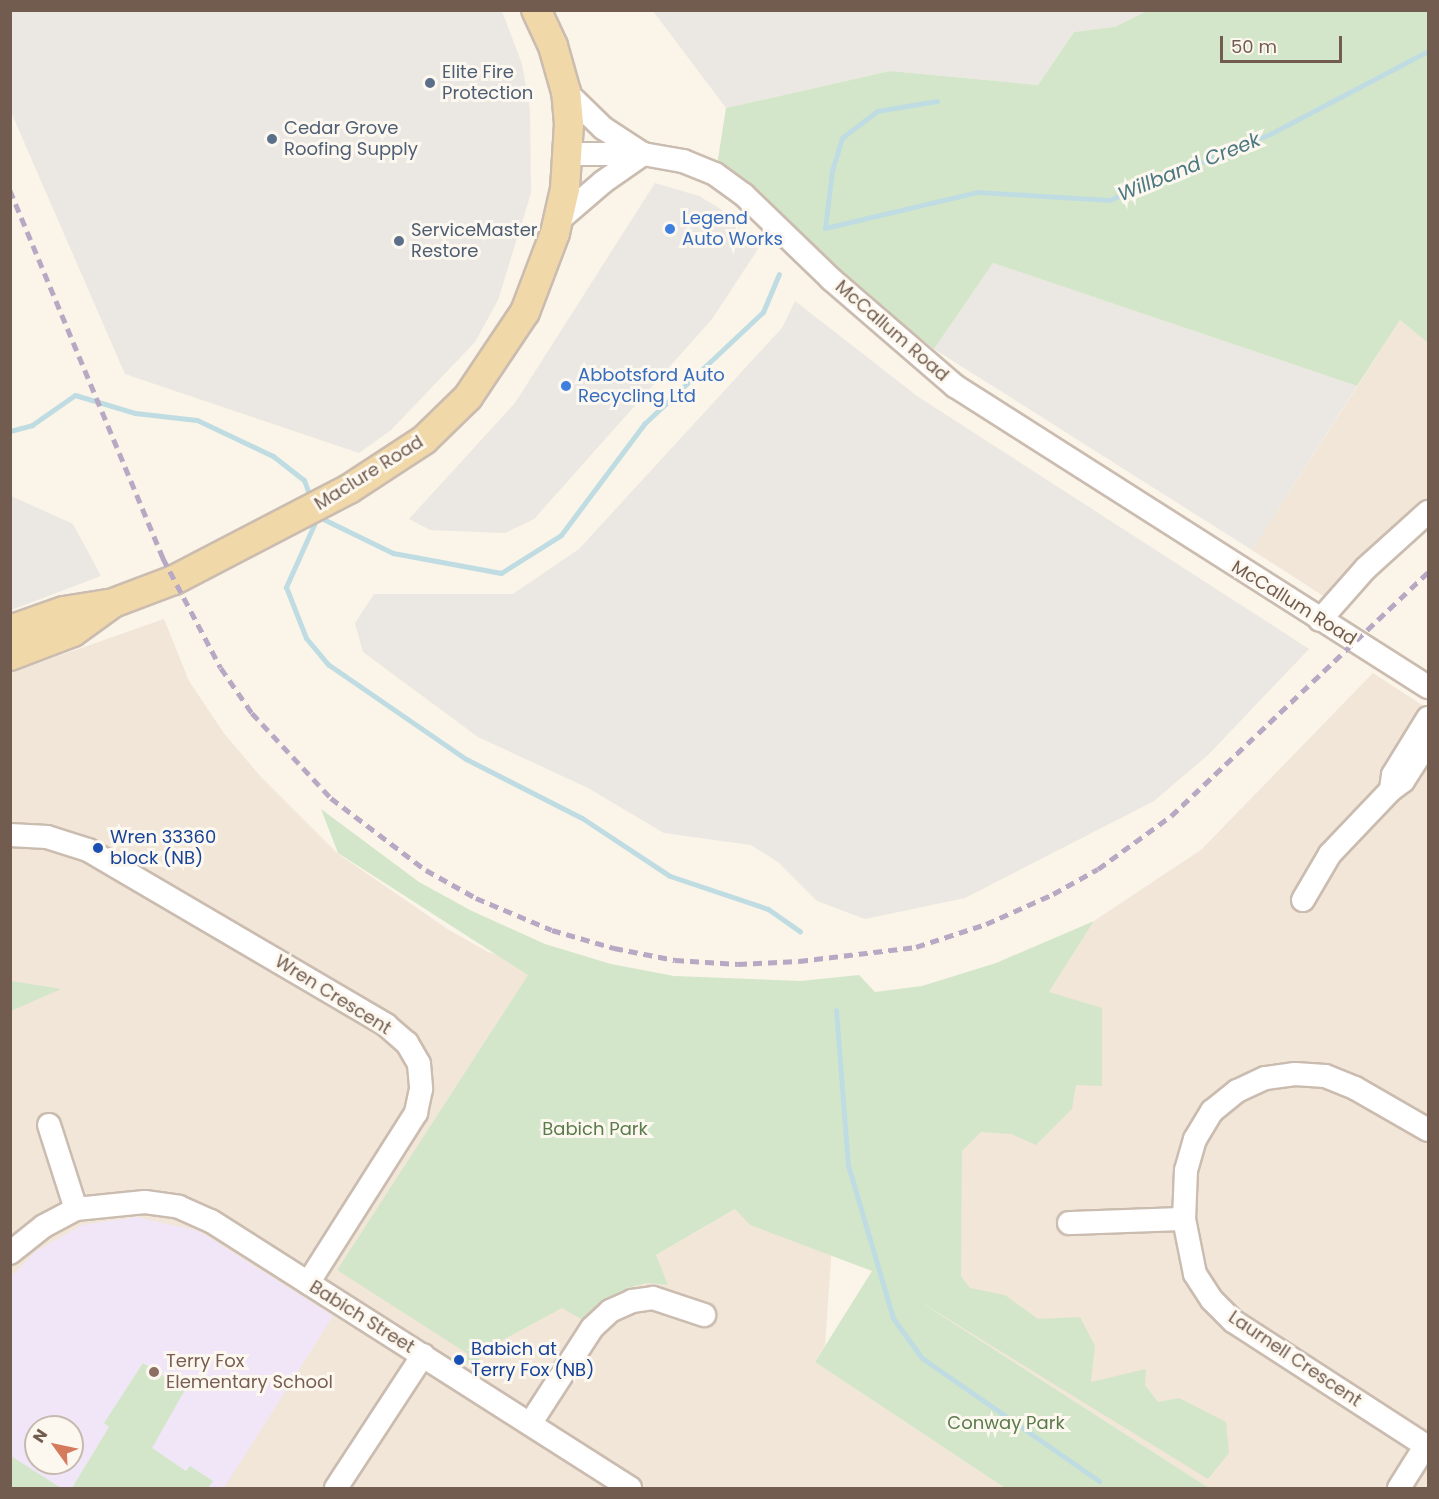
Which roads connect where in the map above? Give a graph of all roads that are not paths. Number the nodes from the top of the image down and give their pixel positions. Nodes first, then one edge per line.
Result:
1 (537, 10) edge
2 (566, 92) junction
3 (568, 154) junction
4 (643, 154) junction
5 (559, 220) junction
6 (1428, 512) edge
7 (115, 603) junction
8 (1320, 620) junction
9 (10, 630) edge
10 (10, 656) edge
11 (1428, 687) edge
12 (1428, 718) edge
13 (1428, 742) edge
14 (1391, 790) junction
15 (10, 835) edge
16 (1303, 900) dead end
17 (50, 1125) dead end
18 (1428, 1130) edge
19 (76, 1209) junction
20 (1184, 1219) junction
21 (1069, 1223) dead end
22 (10, 1254) edge
23 (308, 1282) junction
24 (704, 1315) dead end
25 (423, 1355) junction
26 (530, 1424) junction
27 (1427, 1446) edge
28 (336, 1488) edge
29 (630, 1488) edge
30 (1399, 1488) edge

1 - 2 main road
2 - 3 main road
2 - 4 street
3 - 4 street, McCallum Road
3 - 5 main road, Maclure Road
4 - 5 street
4 - 8 street, McCallum Road
5 - 7 main road, Maclure Road
6 - 8 street
7 - 9 main road, Maclure Road
7 - 10 main road, Maclure Road
8 - 11 street, McCallum Road
12 - 14 street
13 - 14 street
14 - 16 street
15 - 23 street, Wren Crescent
17 - 19 street
18 - 20 street, Laurnell Crescent
19 - 22 street, Babich Street
19 - 23 street, Babich Street
20 - 21 street
20 - 27 street, Laurnell Crescent
23 - 25 street, Babich Street
24 - 26 street
25 - 26 street, Babich Street
25 - 28 street
26 - 29 street, Babich Street
27 - 30 street

